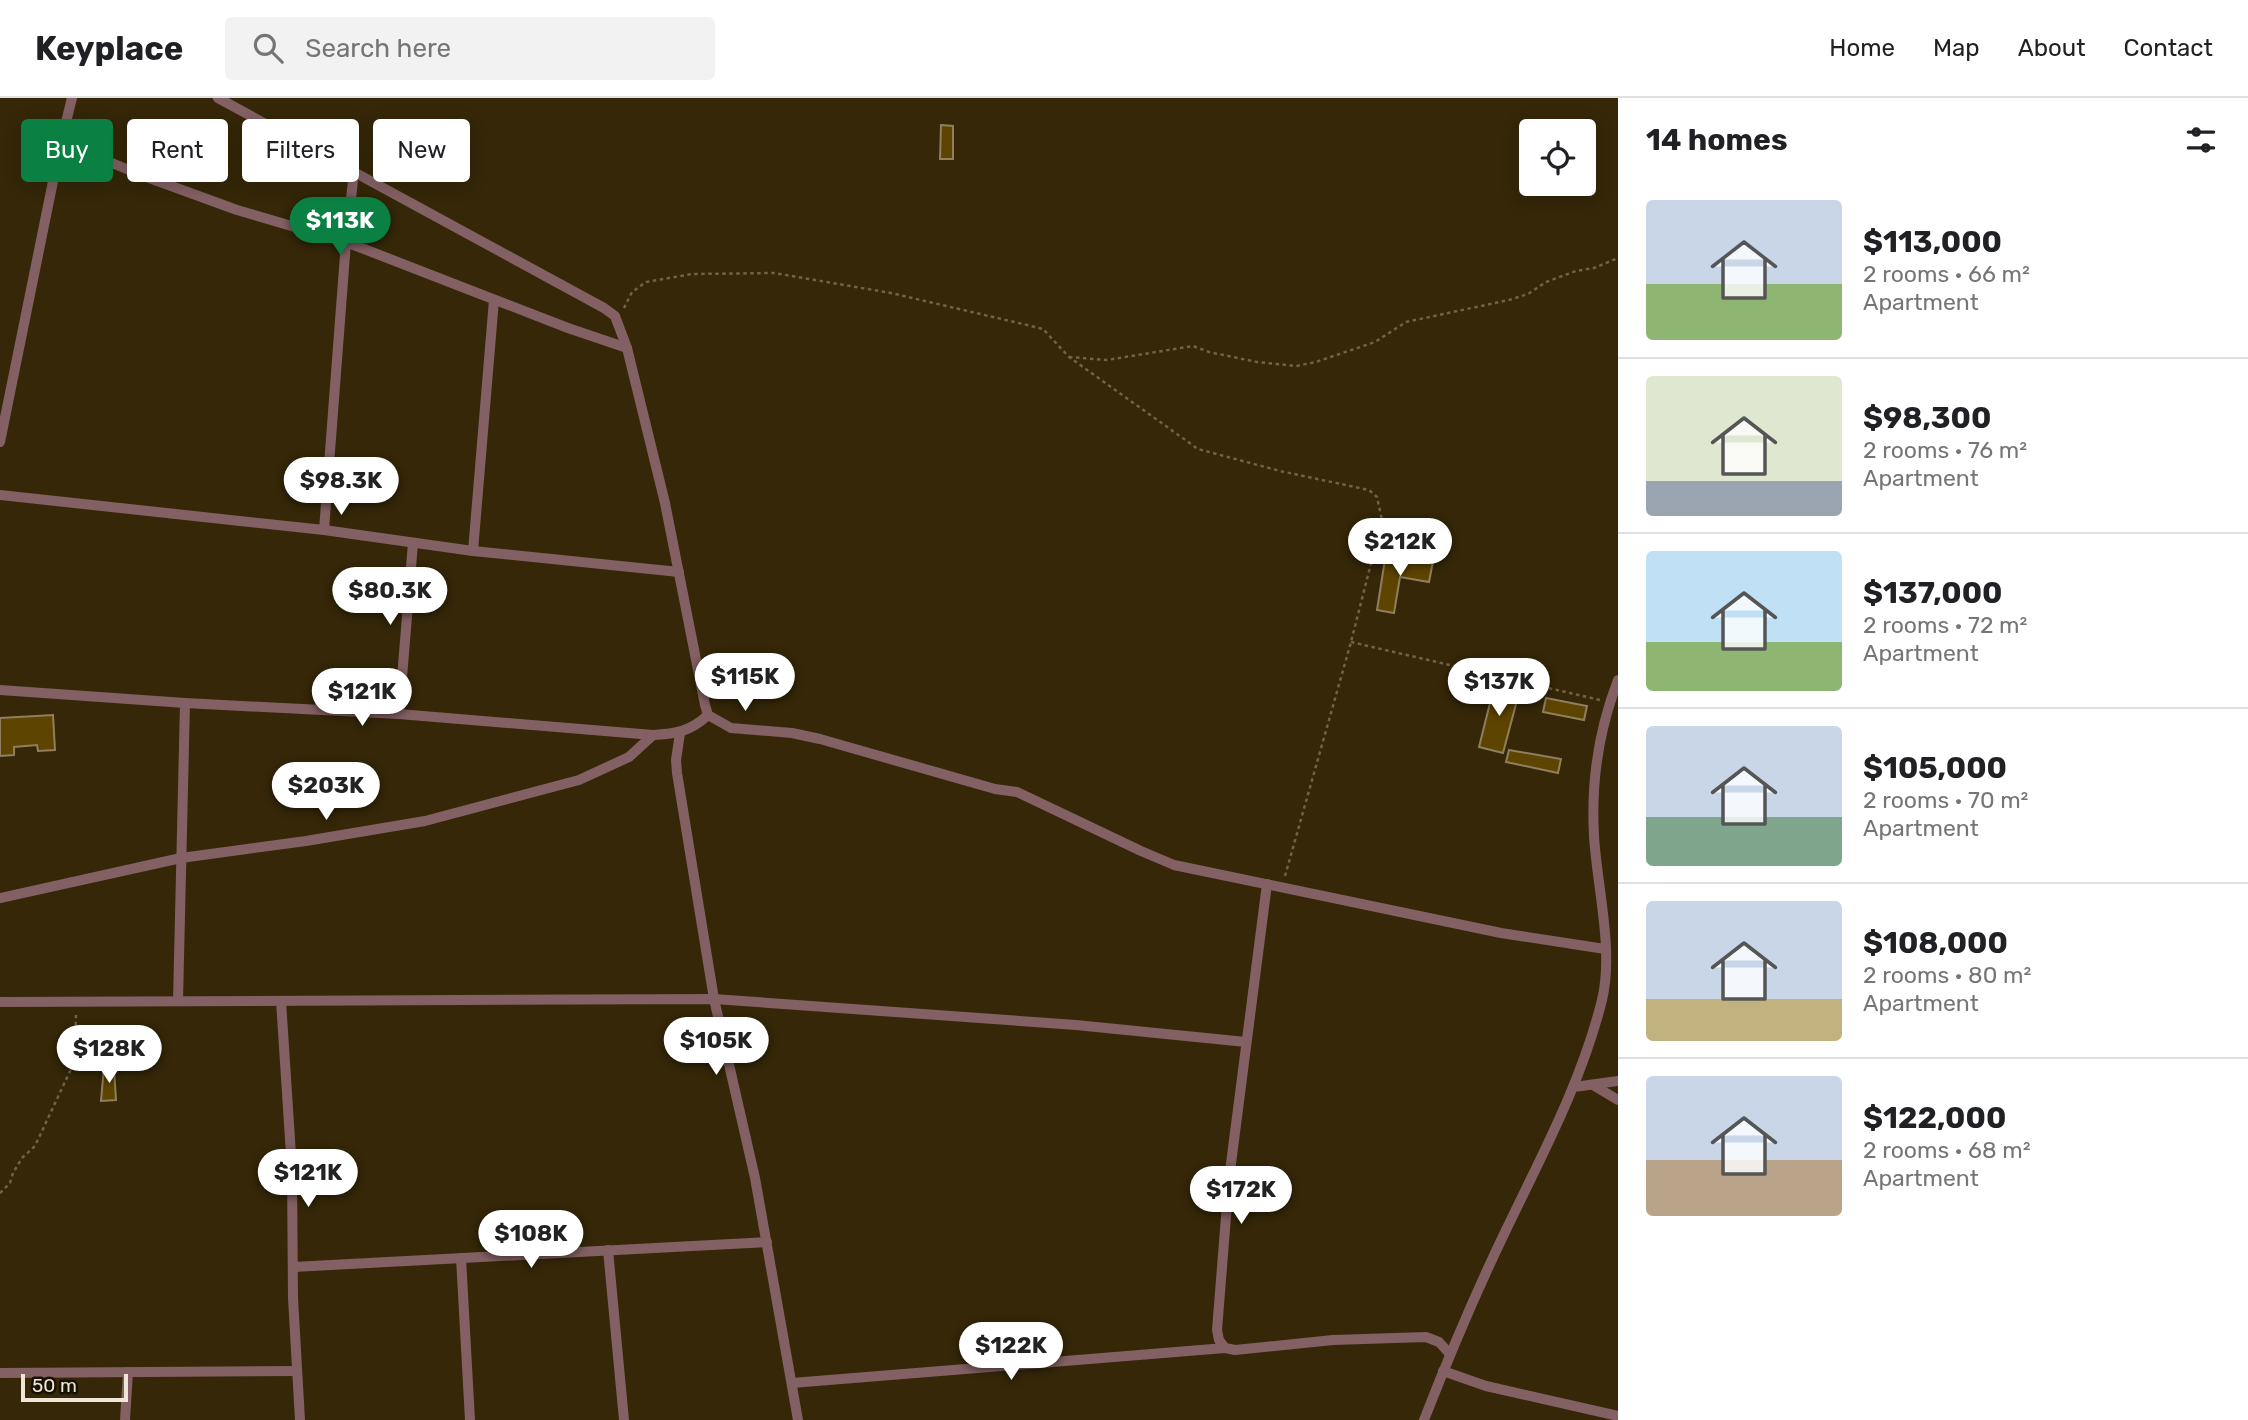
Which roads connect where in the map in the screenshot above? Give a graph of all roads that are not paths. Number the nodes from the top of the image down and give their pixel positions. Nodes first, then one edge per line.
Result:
1 (72, 98) edge
2 (218, 98) edge
3 (67, 119) edge
4 (257, 119) edge
5 (113, 162) edge
6 (359, 175) edge
7 (53, 182) edge
8 (353, 182) edge
9 (346, 242) junction
10 (494, 300) junction
11 (627, 348) junction
12 (0, 442) edge
13 (0, 495) edge
14 (324, 530) junction
15 (413, 543) junction
16 (473, 551) junction
17 (679, 572) junction
18 (1618, 680) edge
19 (0, 690) edge
20 (185, 703) junction
21 (399, 714) junction
22 (708, 715) junction
23 (680, 733) junction
24 (653, 736) junction
25 (181, 858) junction
26 (1267, 884) junction
27 (0, 898) edge
28 (1605, 949) junction
29 (715, 999) junction
30 (281, 1000) junction
31 (178, 1001) junction
32 (0, 1002) edge
33 (1246, 1042) junction
34 (1618, 1081) edge
35 (1593, 1084) junction
36 (1574, 1087) junction
37 (1618, 1100) edge
38 (766, 1242) junction
39 (608, 1250) junction
40 (461, 1258) junction
41 (293, 1267) junction
42 (1225, 1348) junction
43 (1449, 1353) junction
44 (297, 1371) junction
45 (1443, 1371) junction
46 (128, 1372) junction
47 (0, 1373) edge
48 (792, 1383) junction
49 (1618, 1416) edge
50 (125, 1420) edge
51 (300, 1420) edge
52 (470, 1420) edge
53 (624, 1420) edge
54 (798, 1420) edge
55 (1424, 1420) edge

1 - 3 street
2 - 4 street
5 - 9 street
6 - 11 street
7 - 12 street
8 - 9 street
9 - 10 street
9 - 14 street
10 - 11 street
10 - 16 street
11 - 17 street
13 - 14 street
14 - 15 street
15 - 16 street
15 - 21 street
16 - 17 street
17 - 22 street
18 - 28 street
19 - 20 street
20 - 21 street
20 - 25 street
21 - 24 street
22 - 23 street
22 - 26 street
23 - 24 street
23 - 29 street
24 - 25 street
25 - 27 street
25 - 31 street
26 - 28 street
26 - 33 street
28 - 36 street
29 - 30 street
29 - 33 street
29 - 38 street
30 - 31 street
30 - 41 street
31 - 32 street
33 - 42 street
34 - 35 street
35 - 36 street
35 - 37 street
36 - 43 street
38 - 39 street
38 - 48 street
39 - 40 street
39 - 53 street
40 - 41 street
40 - 52 street
41 - 44 street
42 - 43 street
42 - 48 street
43 - 45 street
44 - 46 street
44 - 51 street
45 - 49 street
45 - 55 street
46 - 47 street
46 - 50 street
48 - 54 street

